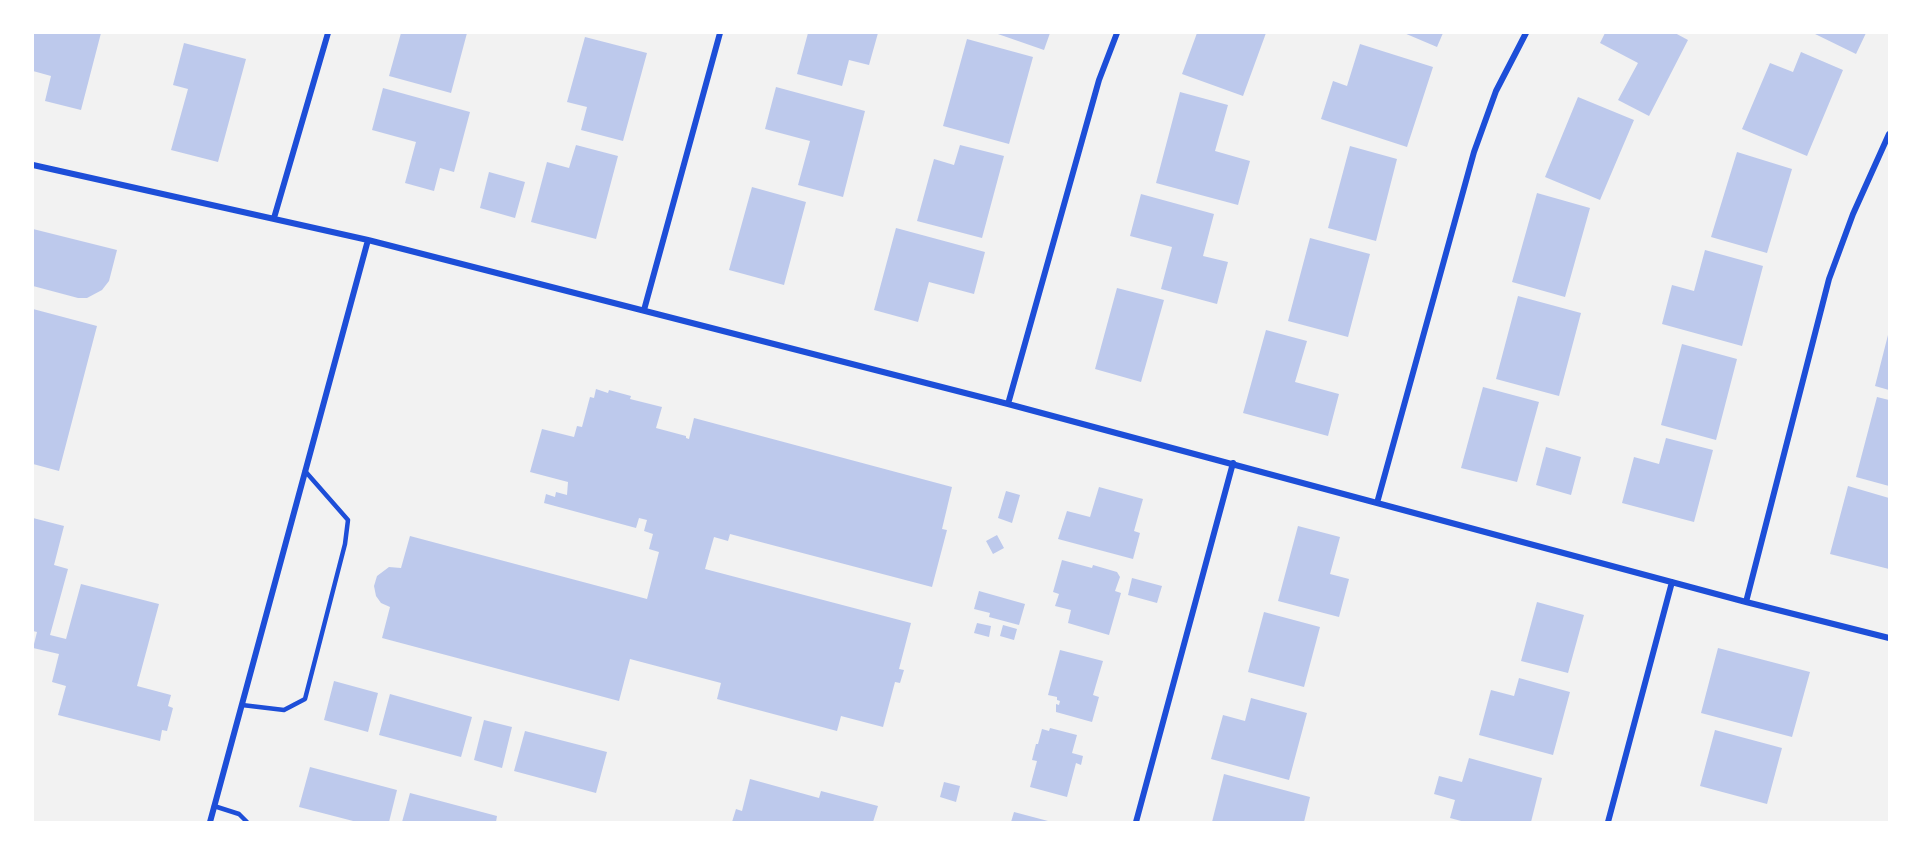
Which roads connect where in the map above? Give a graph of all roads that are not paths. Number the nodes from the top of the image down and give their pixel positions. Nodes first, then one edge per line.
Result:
1 (328, 33) edge
2 (720, 33) edge
3 (1117, 33) edge
4 (1526, 33) edge
5 (1889, 134) edge
6 (33, 165) edge
7 (274, 218) junction
8 (368, 240) junction
9 (644, 310) junction
10 (1008, 404) junction
11 (1233, 463) junction
12 (305, 471) junction
13 (1377, 503) junction
14 (1672, 582) junction
15 (1746, 602) junction
16 (1889, 638) edge
17 (242, 705) junction
18 (214, 806) junction
19 (210, 822) edge
20 (247, 822) edge
21 (1136, 822) edge
22 (1608, 822) edge

1 - 7 street
2 - 9 street
3 - 10 street
4 - 13 street
5 - 15 street
6 - 7 street
7 - 8 street
8 - 9 street
8 - 12 street
9 - 10 street
10 - 11 street
11 - 13 street
11 - 21 street
12 - 17 street
12 - 17 lane
13 - 14 street
14 - 15 street
14 - 22 street
15 - 16 street
17 - 18 street
18 - 19 street
18 - 20 lane

